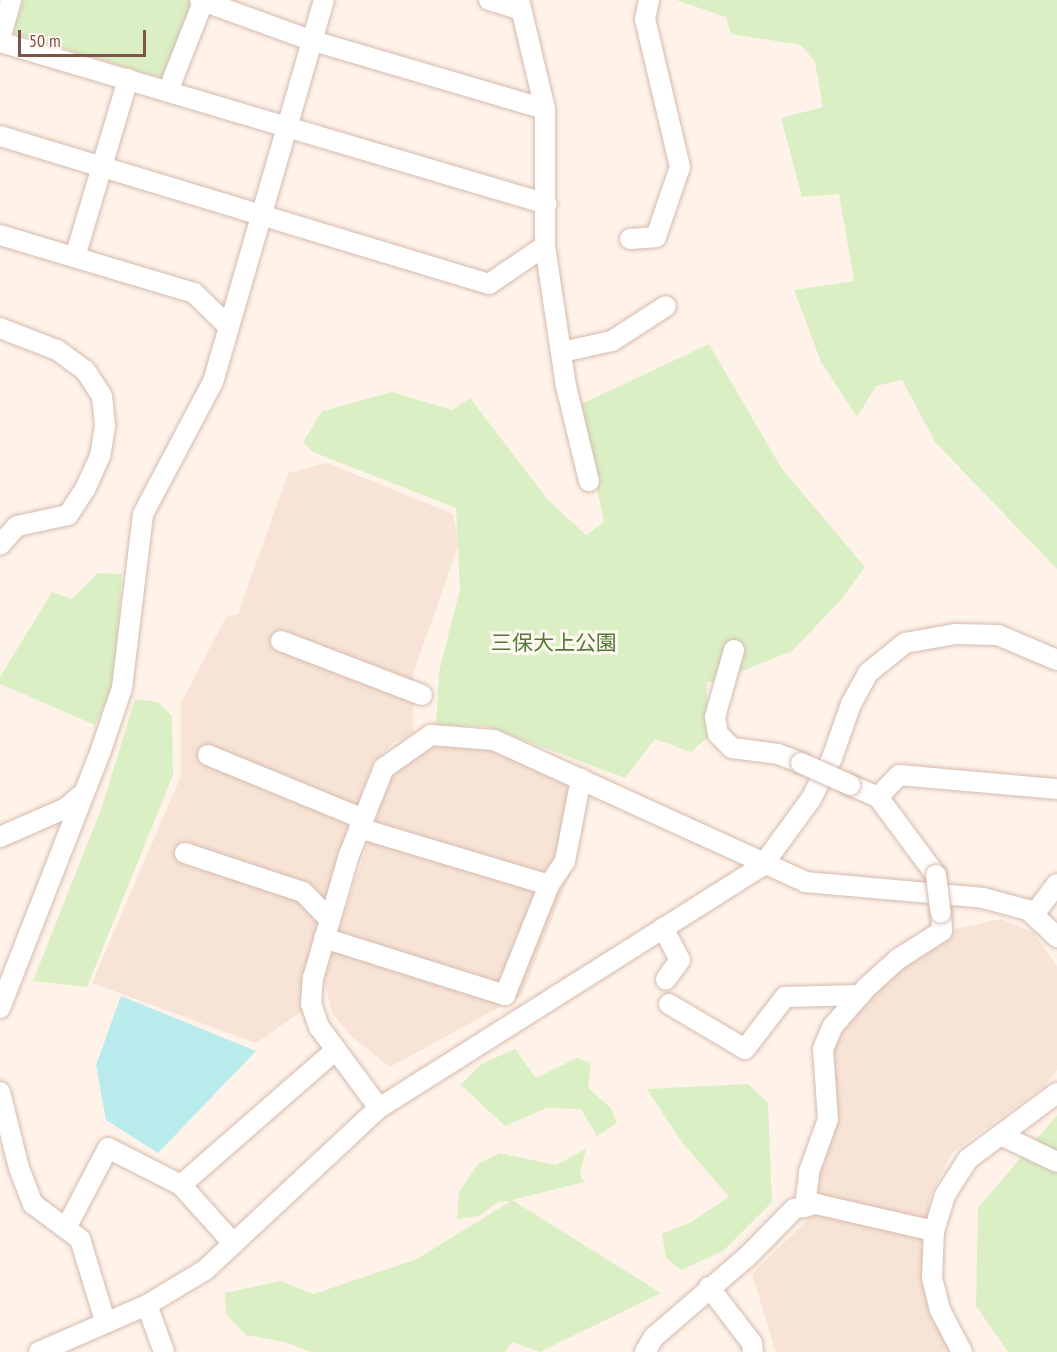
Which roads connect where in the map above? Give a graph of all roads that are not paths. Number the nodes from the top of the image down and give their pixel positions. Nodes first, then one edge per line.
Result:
1 (11, 0) edge
2 (324, 0) edge
3 (489, 0) edge
4 (649, 0) edge
5 (201, 1) edge
6 (520, 5) edge
7 (0, 40) edge
8 (310, 40) junction
9 (128, 79) junction
10 (168, 91) junction
11 (545, 109) junction
12 (285, 127) junction
13 (0, 136) edge
14 (100, 165) junction
15 (547, 204) junction
16 (260, 212) junction
17 (0, 235) edge
18 (630, 239) dead end
19 (545, 246) junction
20 (75, 257) junction
21 (666, 306) dead end
22 (227, 325) junction
23 (0, 328) edge
24 (561, 352) junction
25 (589, 481) dead end
26 (0, 545) edge
27 (281, 641) dead end
28 (734, 650) dead end
29 (1057, 660) edge
30 (422, 695) dead end
31 (208, 755) dead end
32 (581, 779) junction
33 (1057, 789) edge
34 (84, 793) junction
35 (878, 797) junction
36 (361, 823) junction
37 (0, 837) edge
38 (185, 853) dead end
39 (762, 866) junction
40 (1057, 884) edge
41 (549, 885) junction
42 (1035, 913) junction
43 (663, 928) junction
44 (327, 929) junction
45 (1057, 937) edge
46 (666, 979) dead end
47 (860, 994) junction
48 (669, 1004) dead end
49 (0, 1008) edge
50 (336, 1050) junction
51 (0, 1092) edge
52 (1057, 1093) edge
53 (379, 1108) junction
54 (1001, 1135) junction
55 (1057, 1162) edge
56 (181, 1185) junction
57 (805, 1207) junction
58 (66, 1228) junction
59 (934, 1231) junction
60 (234, 1244) junction
61 (709, 1287) junction
62 (147, 1305) junction
63 (105, 1321) junction
64 (39, 1352) edge
65 (164, 1352) edge
66 (645, 1352) edge
67 (753, 1352) edge
68 (962, 1352) edge

1 - 7 street
2 - 8 street
3 - 6 street
4 - 18 street
5 - 8 street
5 - 10 street
6 - 11 street
7 - 9 street
8 - 11 street
8 - 12 street
9 - 10 street
9 - 14 street
10 - 12 street
11 - 15 street
12 - 15 street
12 - 16 street
13 - 14 street
14 - 16 street
14 - 20 street
15 - 19 street
16 - 19 street
16 - 22 street
17 - 20 street
19 - 24 street
20 - 22 street
21 - 24 street
22 - 34 street
23 - 26 street
24 - 25 street
27 - 30 street
28 - 35 street, bridge
29 - 39 street
31 - 36 street
32 - 36 street
32 - 39 street
32 - 41 street
33 - 35 street
34 - 37 street
34 - 49 street
35 - 47 street, bridge
36 - 41 street
36 - 44 street
38 - 44 street
39 - 42 street
39 - 43 street
40 - 42 street
41 - 44 street
42 - 45 street
43 - 46 street
43 - 53 street
44 - 50 street
47 - 48 street
47 - 57 street
50 - 53 street
50 - 56 street
51 - 58 street
52 - 54 street
53 - 60 street
54 - 55 street
54 - 59 street
56 - 58 street
56 - 60 street
57 - 59 street
57 - 61 street
58 - 63 street
59 - 68 street
60 - 62 street
61 - 66 street
61 - 67 street
62 - 63 street
62 - 65 street
63 - 64 street

